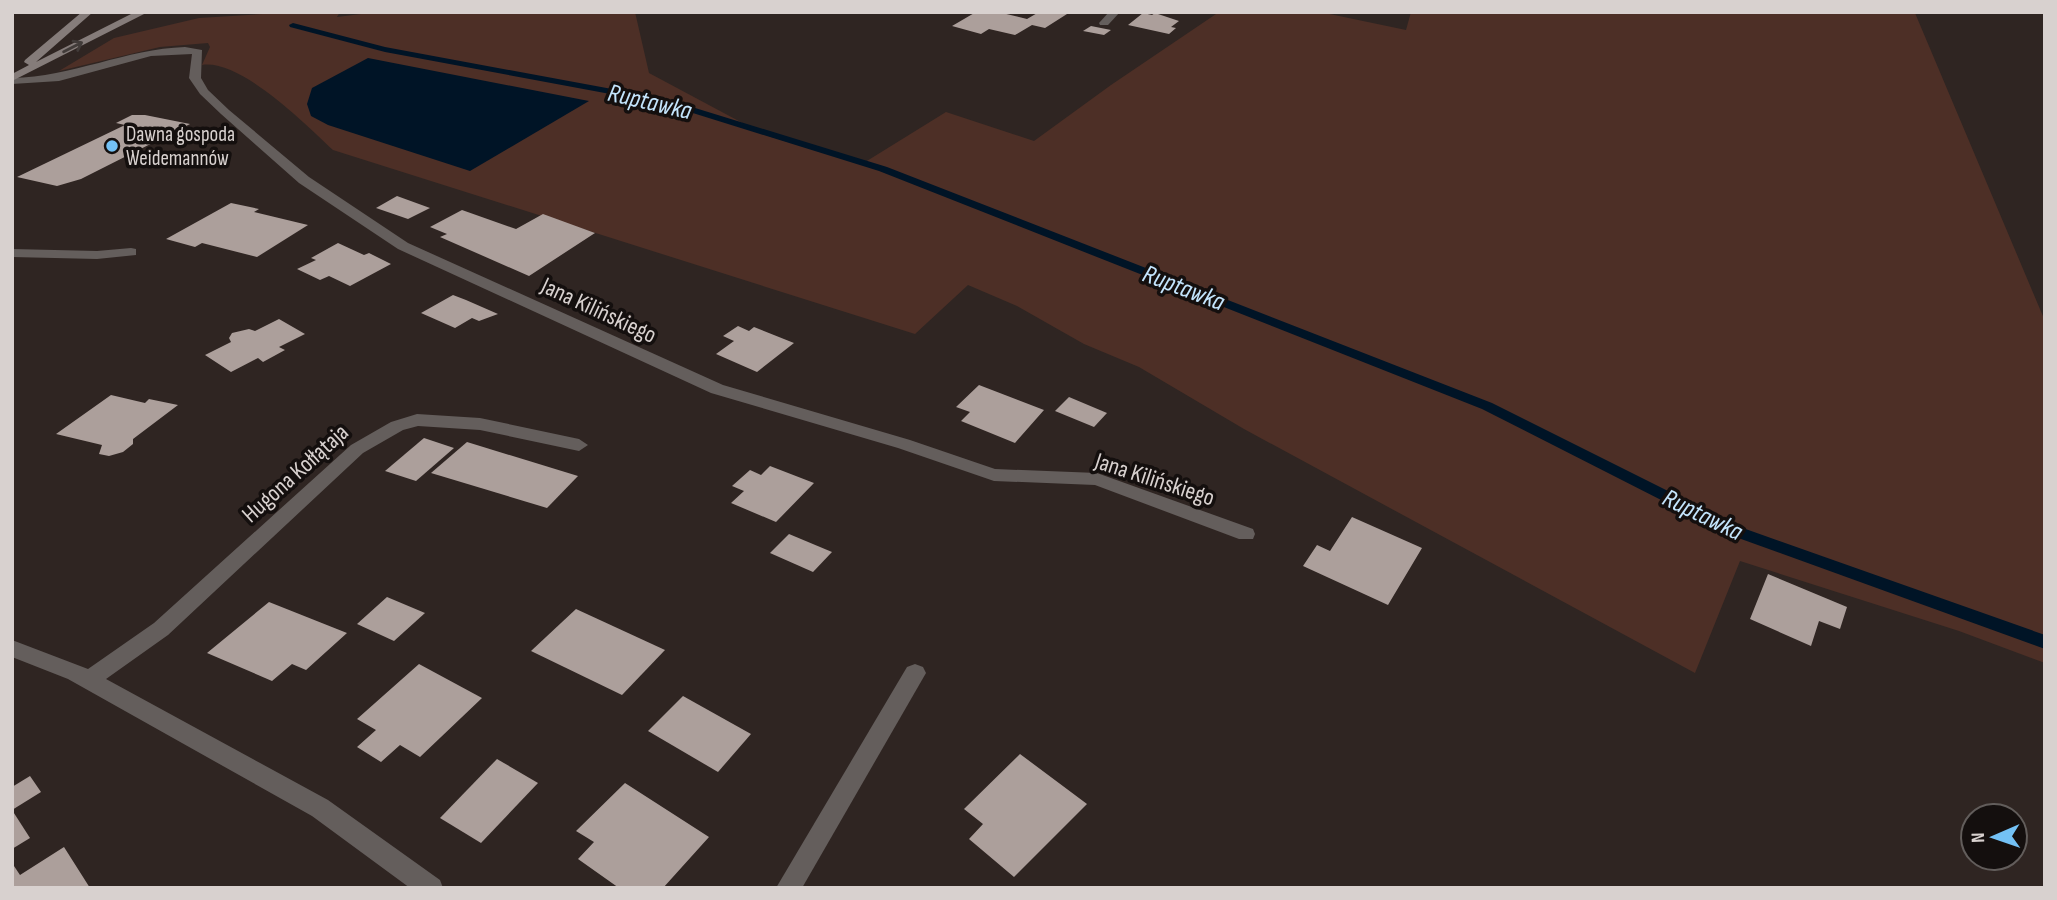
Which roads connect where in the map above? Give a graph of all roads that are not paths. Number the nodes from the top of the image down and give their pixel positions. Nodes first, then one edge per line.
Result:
1 (88, 12) edge
2 (143, 12) edge
3 (1115, 12) edge
4 (1104, 23) dead end
5 (12, 78) edge
6 (131, 252) dead end
7 (12, 253) edge
8 (579, 445) dead end
9 (1245, 534) dead end
10 (12, 648) edge
11 (915, 673) dead end
12 (89, 680) junction
13 (430, 888) edge
14 (788, 888) edge

1 - 5 street
5 -> 2 street
3 - 4 street
5 - 9 street, Jana Kilińskiego
6 - 7 street
8 - 12 street, Hugona Kołłątaja
10 - 12 street
11 - 14 street
12 - 13 street

